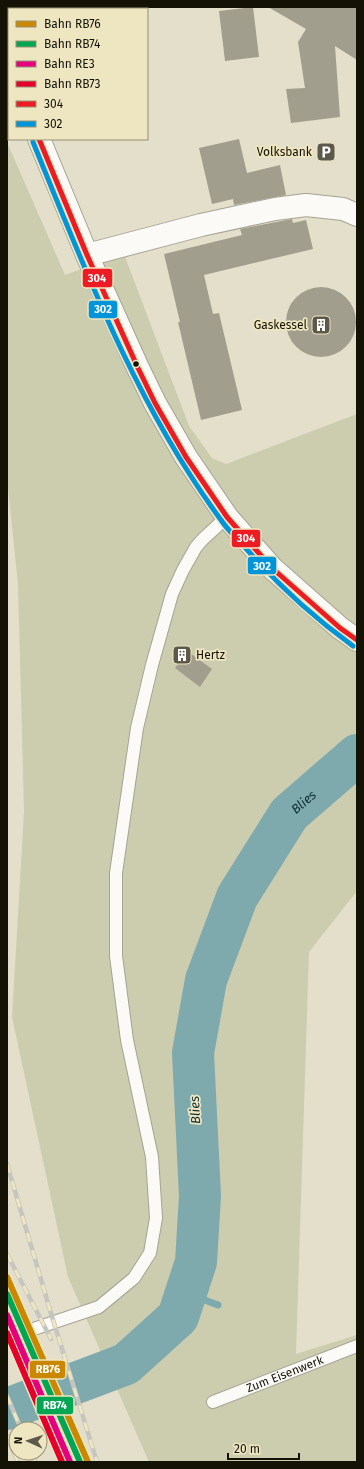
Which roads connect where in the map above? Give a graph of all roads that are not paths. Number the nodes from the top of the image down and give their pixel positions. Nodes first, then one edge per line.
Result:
1 (39, 140) edge
2 (357, 215) edge
3 (87, 255) junction
4 (227, 517) junction
5 (349, 634) edge
6 (7, 1338) edge
7 (357, 1346) edge
8 (213, 1402) dead end

1 - 3 main road
2 - 3 main road
3 - 4 main road
4 - 5 main road
4 - 6 lane
7 - 8 lane, Zum Eisenwerk

